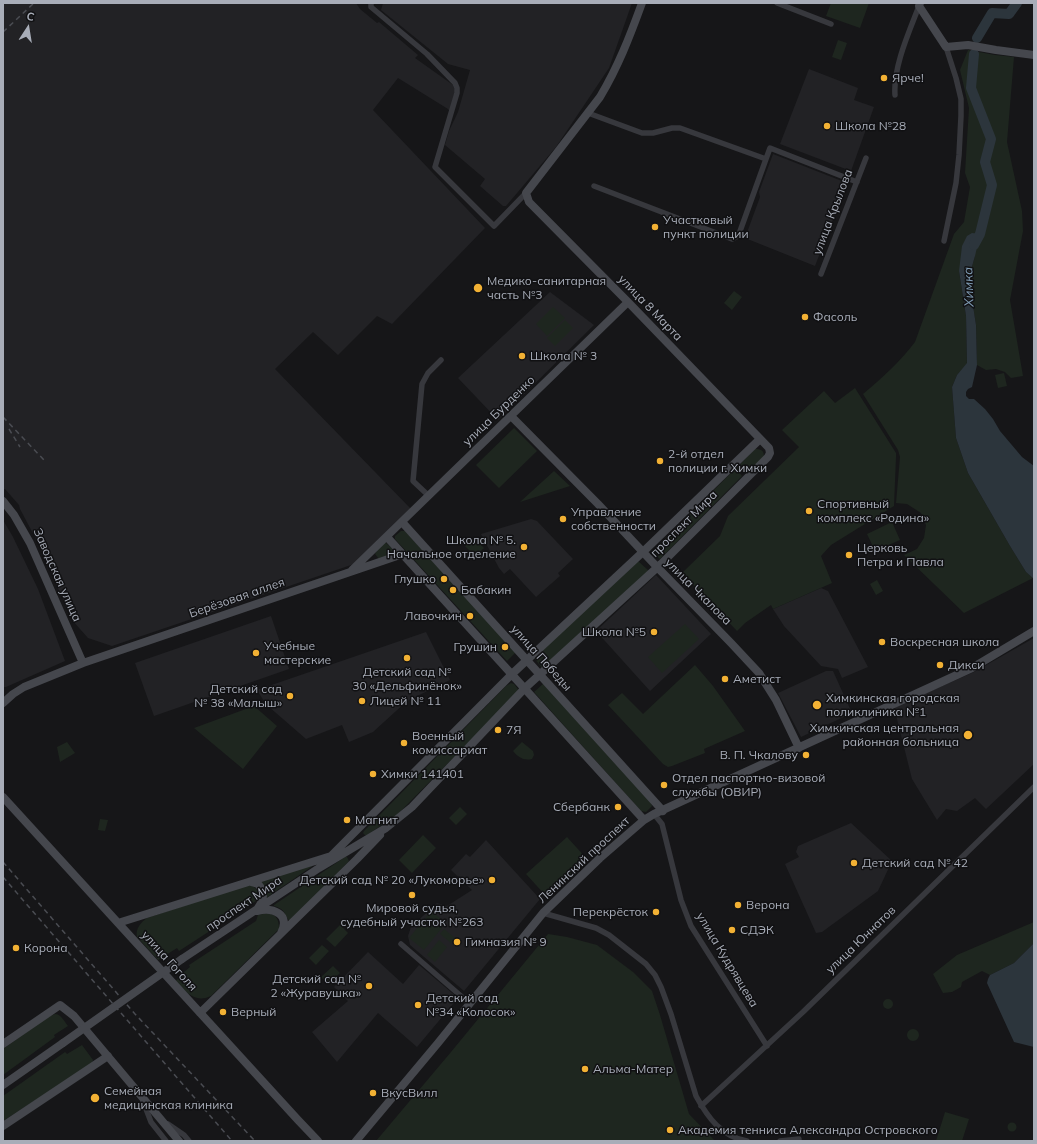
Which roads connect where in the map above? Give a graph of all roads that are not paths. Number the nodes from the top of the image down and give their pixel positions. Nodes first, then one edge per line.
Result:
1 (371, 3) edge
2 (642, 3) edge
3 (777, 3) edge
4 (920, 4) edge
5 (831, 24) dead end
6 (946, 47) junction
7 (1034, 54) edge
8 (895, 95) dead end
9 (588, 113) junction
10 (866, 158) dead end
11 (766, 159) junction
12 (857, 182) junction
13 (594, 186) dead end
14 (526, 193) junction
15 (944, 241) dead end
16 (821, 274) dead end
17 (628, 302) junction
18 (441, 360) dead end
19 (511, 416) junction
20 (760, 439) junction
21 (429, 496) junction
22 (3, 500) edge
23 (402, 522) junction
24 (387, 537) junction
25 (643, 552) junction
26 (403, 554) junction
27 (657, 567) junction
28 (351, 572) junction
29 (1034, 631) edge
30 (527, 660) junction
31 (83, 663) junction
32 (512, 674) junction
33 (540, 675) junction
34 (525, 688) junction
35 (3, 703) edge
36 (799, 748) junction
37 (1034, 787) edge
38 (3, 798) edge
39 (663, 811) junction
40 (654, 814) junction
41 (644, 820) junction
42 (386, 828) junction
43 (331, 856) junction
44 (319, 868) junction
45 (250, 882) junction
46 (252, 913) junction
47 (543, 913) junction
48 (118, 923) junction
49 (278, 936) junction
50 (401, 944) dead end
51 (469, 1003) junction
52 (200, 1013) junction
53 (3, 1044) edge
54 (767, 1046) junction
55 (108, 1056) junction
56 (3, 1085) edge
57 (140, 1095) junction
58 (701, 1106) junction
59 (162, 1121) junction
60 (4, 1125) edge
61 (800, 1139) dead end
62 (166, 1141) edge
63 (179, 1141) edge
64 (189, 1141) edge
65 (318, 1141) edge
66 (356, 1141) edge
67 (747, 1141) edge
68 (780, 1141) edge

1 - 14 street
2 - 9 street
3 - 5 street
4 - 6 street
4 - 8 street
6 - 7 street
6 - 15 street
9 - 11 street
9 - 14 street
10 - 12 street, улица Крылова
11 - 12 street
11 - 13 street
12 - 16 street, улица Крылова
14 - 17 street, улица 8 Марта
17 - 19 street, улица Бурденко
17 - 20 street, улица 8 Марта
18 - 21 street
19 - 21 street, улица Бурденко
19 - 25 street, улица Чкалова
20 - 25 street, проспект Мира
20 - 27 street, проспект Мира
21 - 23 street, улица Бурденко
22 - 31 street, Заводская улица
23 - 24 street, улица Бурденко
23 - 30 street, улица Победы
24 - 26 street
24 - 28 street, Берёзовая аллея
25 - 27 street, улица Чкалова
25 - 30 street, проспект Мира
26 - 28 street
26 - 32 street
27 - 33 street, проспект Мира
27 - 36 street, улица Чкалова
28 - 31 street, Берёзовая аллея
29 - 36 street, Ленинский проспект
30 - 32 street, проспект Мира
30 - 33 street, улица Победы
31 - 35 street
32 - 34 street
32 - 43 street, проспект Мира
33 - 34 street, проспект Мира
33 - 39 street, улица Победы
34 - 41 street
34 - 42 street, проспект Мира
36 - 39 street, Ленинский проспект
37 - 54 street, улица Юннатов
38 - 48 street, улица Гоголя
39 - 40 street, Ленинский проспект
40 - 41 street, Ленинский проспект
40 - 54 street, улица Кудрявцева
41 - 47 street, Ленинский проспект
42 - 44 street, проспект Мира
42 - 49 street
43 - 44 street, проспект Мира
43 - 45 street
44 - 46 street, проспект Мира
45 - 46 street
45 - 48 street
46 - 49 street
46 - 56 street, проспект Мира, bridge
47 - 51 street, Ленинский проспект
47 - 58 street
48 - 52 street, улица Гоголя
49 - 52 street
50 - 51 street
51 - 66 street, Ленинский проспект
52 - 65 street, улица Гоголя
53 - 55 street
54 - 58 street, улица Юннатов
55 - 57 street
55 - 60 street
57 - 59 street
57 - 62 street
58 - 67 street
59 - 63 street
59 - 64 street
61 - 68 street

